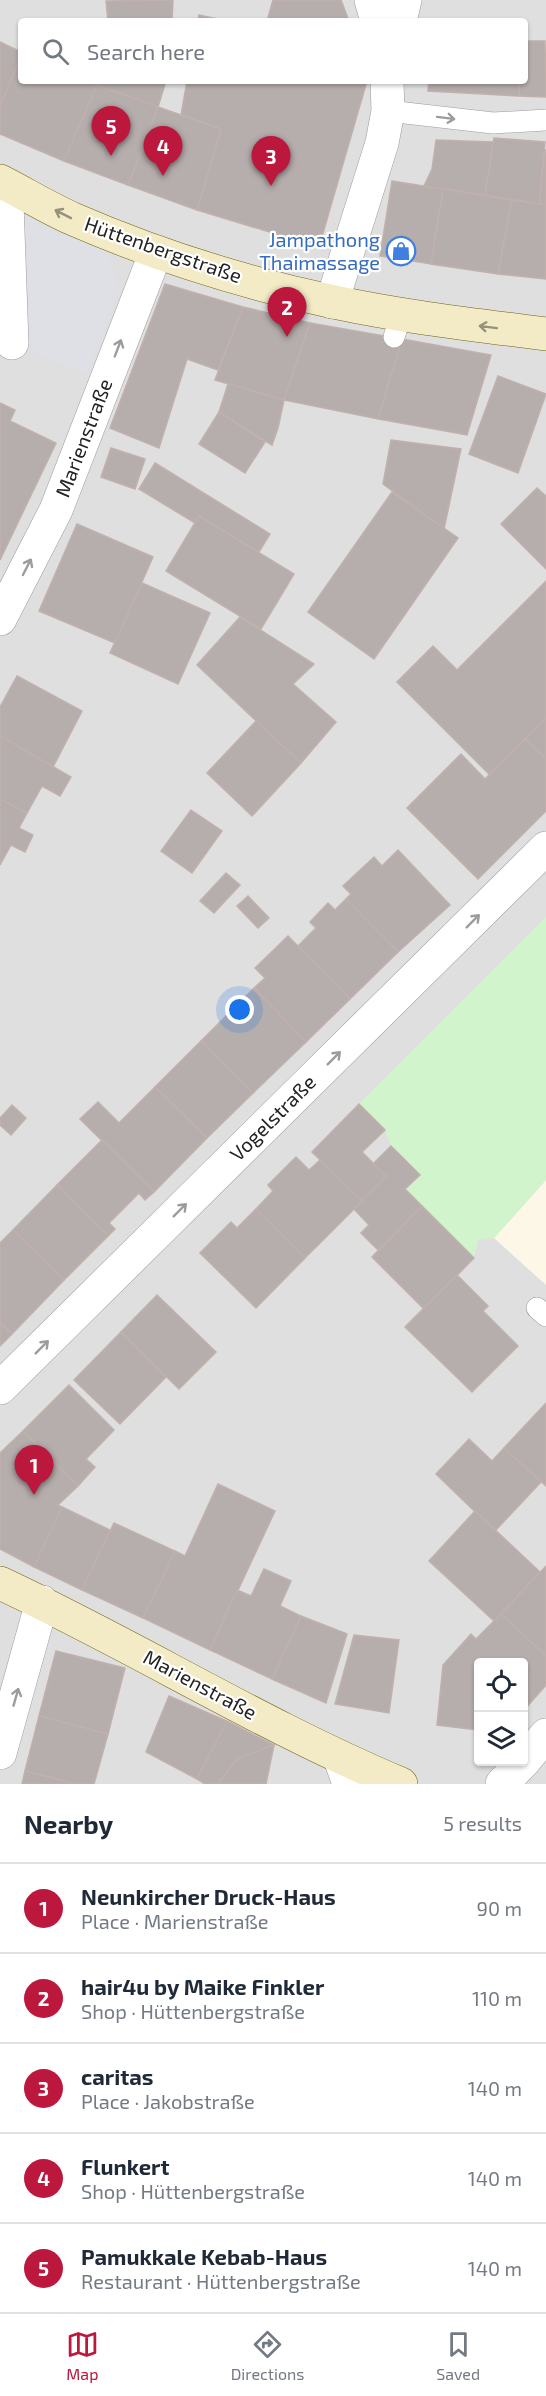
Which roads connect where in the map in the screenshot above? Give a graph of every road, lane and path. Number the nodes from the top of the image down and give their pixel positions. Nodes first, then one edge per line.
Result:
1 (371, 0) edge
2 (405, 0) edge
3 (376, 18) edge
4 (401, 18) edge
5 (388, 96) edge
6 (546, 120) edge
7 (4, 192) edge
8 (156, 252) junction
9 (332, 302) junction
10 (546, 334) edge
11 (12, 343) dead end
12 (0, 619) edge
13 (546, 848) edge
14 (0, 1388) edge
15 (0, 1582) edge
16 (42, 1602) junction
17 (546, 1736) edge
18 (0, 1753) edge
19 (528, 1756) edge
20 (518, 1766) edge
21 (344, 1771) edge
22 (401, 1784) edge
23 (502, 1784) edge

1 - 3 street
2 - 4 street
5 -> 6 lane
5 - 9 street
8 -> 7 street, Hüttenbergstraße
7 - 11 street
8 - 9 street, Hüttenbergstraße
12 -> 8 street, Marienstraße
10 -> 9 street, Hüttenbergstraße
14 -> 13 street, Vogelstraße
15 - 16 street, Marienstraße
18 -> 16 street
16 - 21 street, Marienstraße
17 - 19 street
20 - 23 street
21 - 22 street, Marienstraße

